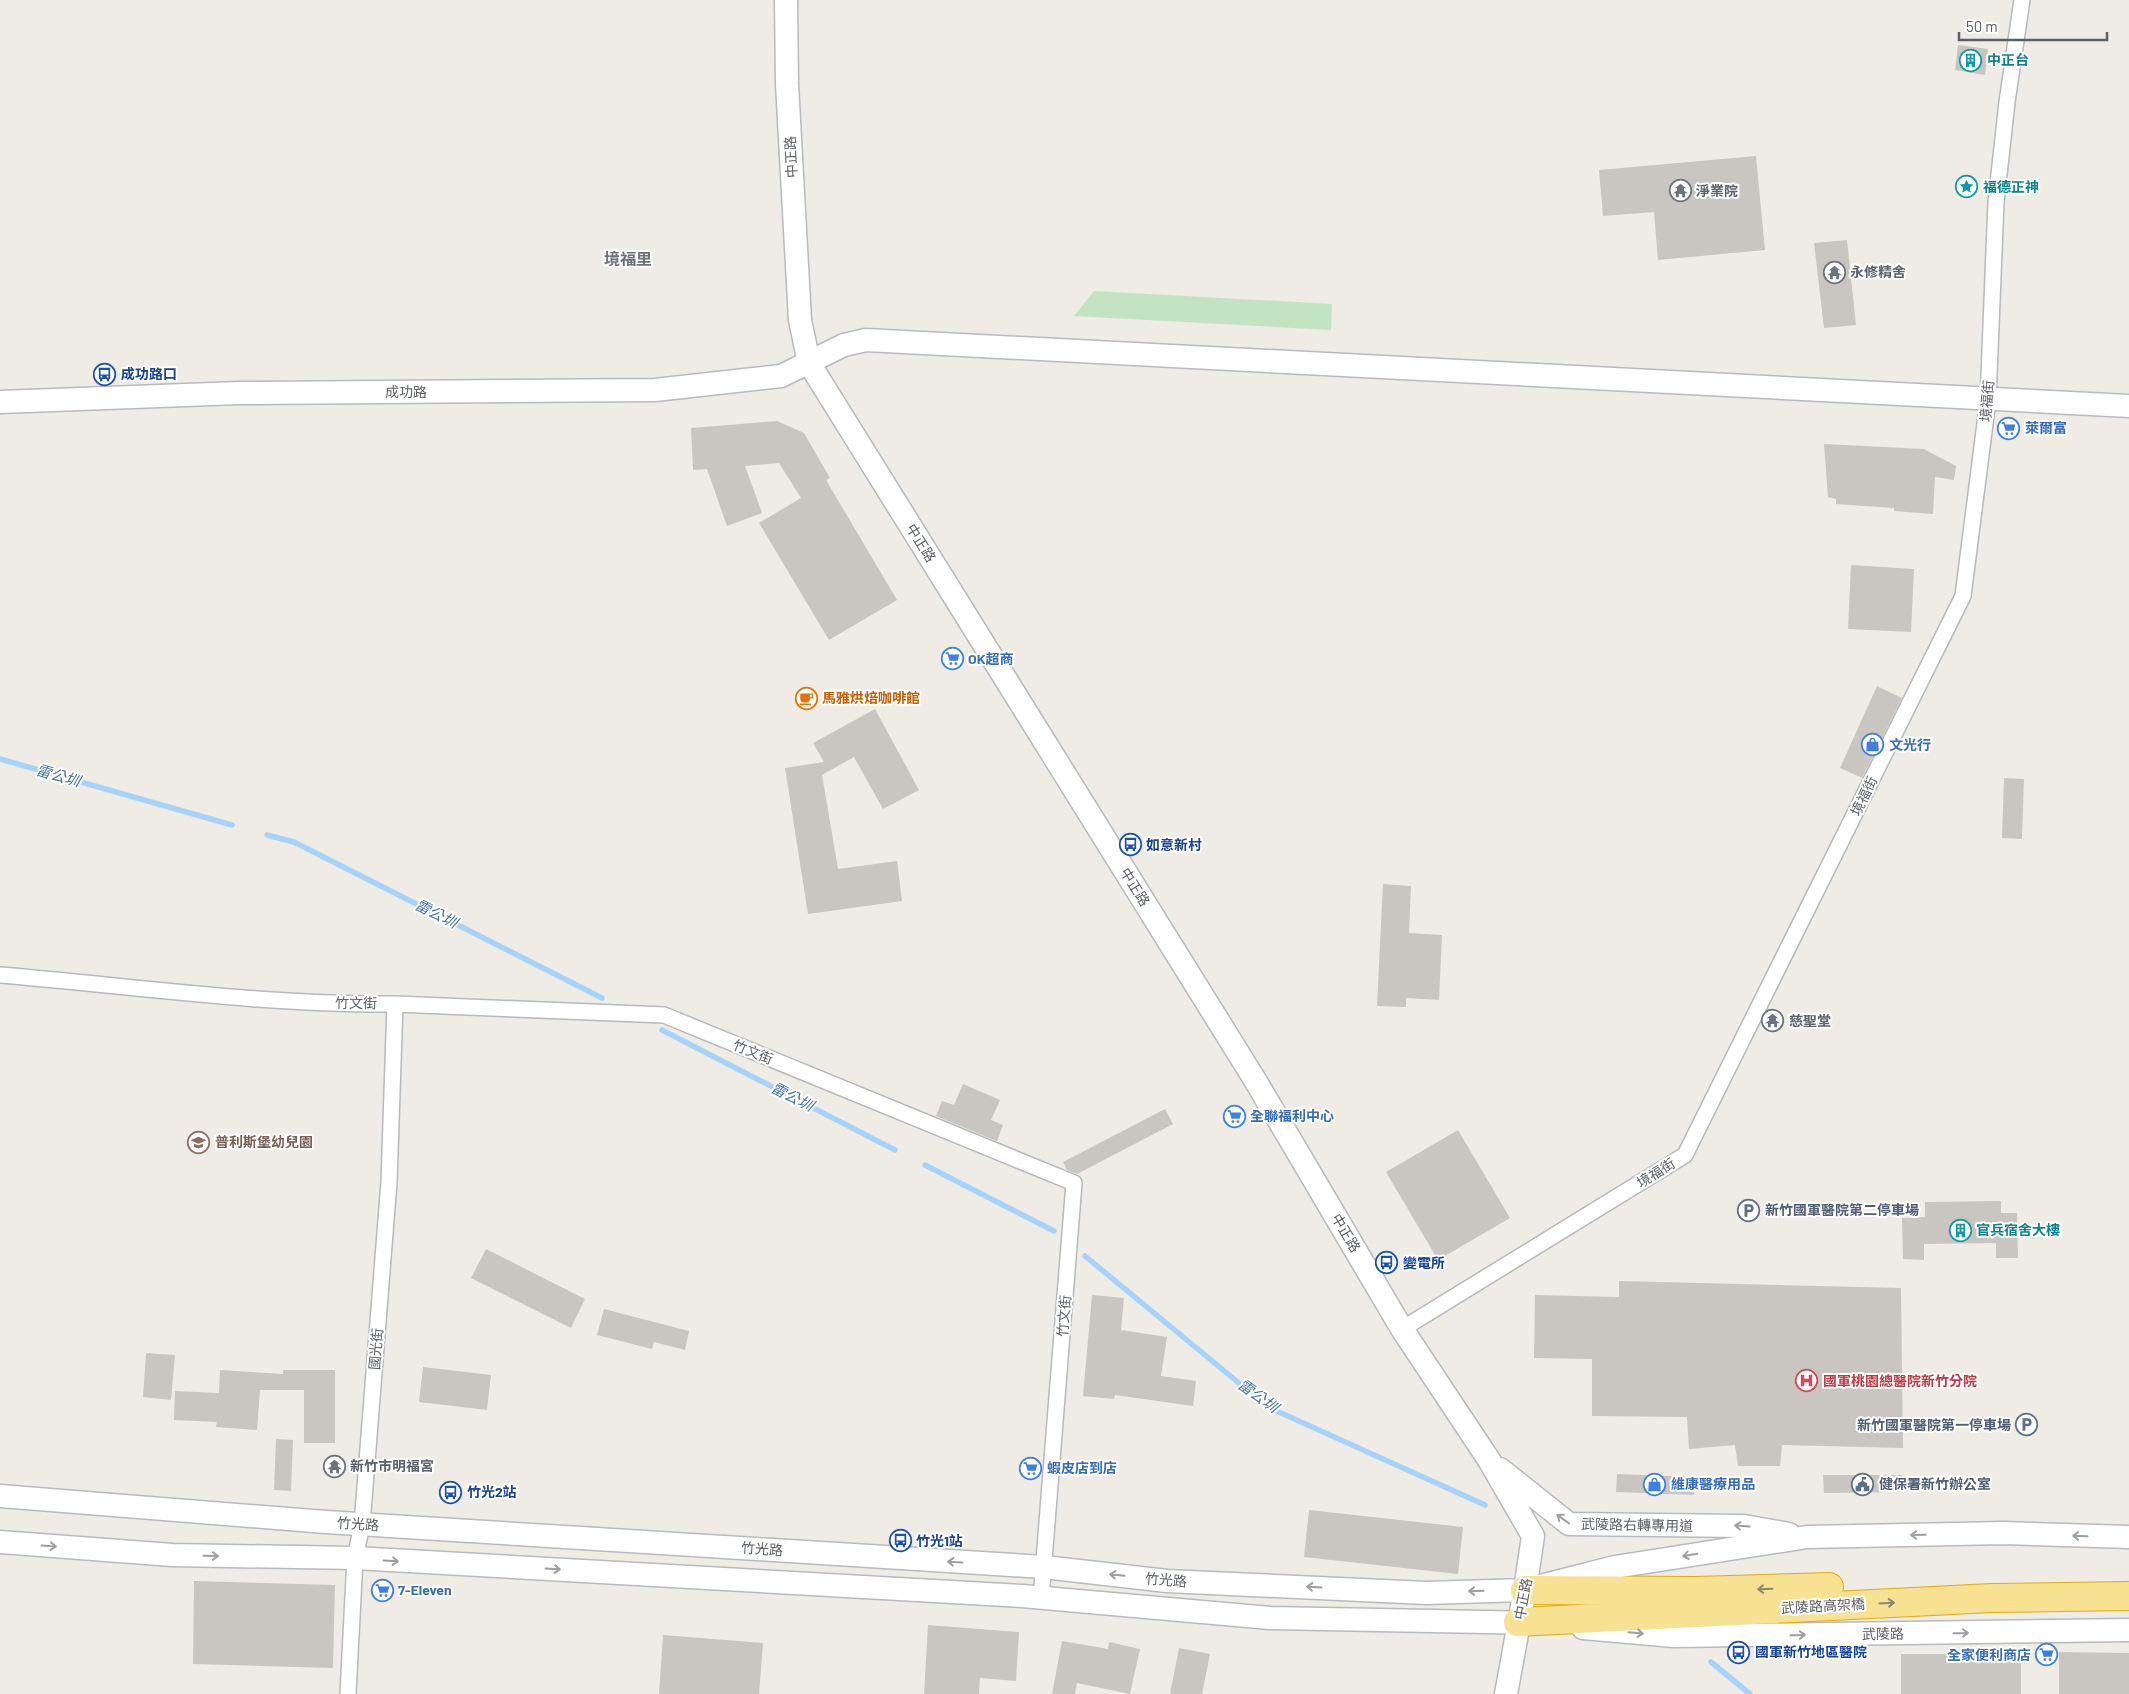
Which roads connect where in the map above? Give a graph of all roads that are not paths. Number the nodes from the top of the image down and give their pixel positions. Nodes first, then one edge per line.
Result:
1 (786, 0) edge
2 (2022, 0) edge
3 (809, 363) junction
4 (1988, 400) junction
5 (0, 402) edge
6 (2129, 406) edge
7 (0, 975) edge
8 (396, 1004) junction
9 (1402, 1328) junction
10 (1489, 1460) junction
11 (0, 1496) edge
12 (362, 1525) junction
13 (1807, 1537) junction
14 (2129, 1537) edge
15 (0, 1542) edge
16 (355, 1558) junction
17 (1044, 1567) junction
18 (2129, 1578) edge
19 (1525, 1590) junction
20 (2129, 1596) edge
21 (1041, 1598) junction
22 (1518, 1622) junction
23 (2129, 1630) edge
24 (348, 1694) edge
25 (1506, 1694) edge

1 - 3 street, 中正路
2 - 4 street, 境福街
3 - 4 street, 成功路
3 - 5 street, 成功路
3 - 9 street, 中正路
4 - 6 street, 成功路
4 - 9 street, 境福街
7 - 8 street, 竹文街
8 - 12 street, 國光街
8 - 17 street, 竹文街
9 - 10 street, 中正路
13 -> 10 street, 武陵路右轉專用道
10 - 19 street, 中正路
11 - 12 street, 竹光路
12 - 16 street, 國光街
17 -> 12 street, 竹光路
14 -> 13 street
13 -> 19 street
15 -> 16 street, 竹光路
16 -> 21 street, 竹光路
16 - 24 street, 國光街
19 -> 17 street, 竹光路
17 - 21 street, 竹文街
18 -> 19 highway, 武陵路高架橋
19 - 22 street, 中正路
22 -> 20 highway, 武陵路高架橋
21 - 22 street, 竹光路
22 -> 23 street, 武陵路
22 - 25 street, 中正路

